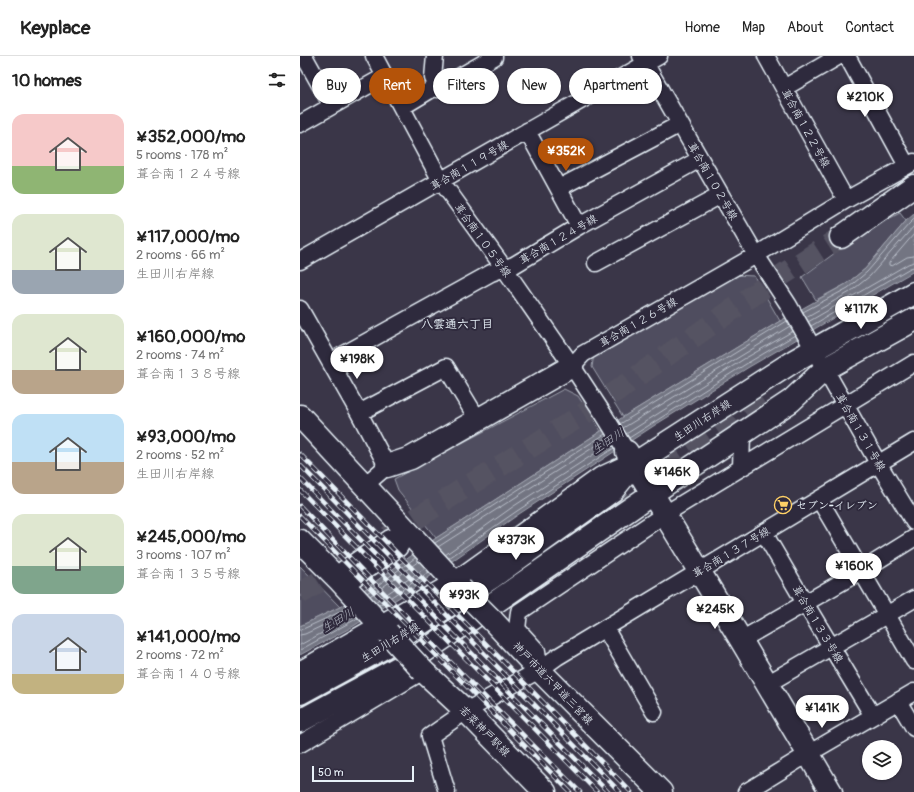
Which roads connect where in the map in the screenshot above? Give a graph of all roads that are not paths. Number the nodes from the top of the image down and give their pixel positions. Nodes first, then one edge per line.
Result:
1 (304, 56) edge
2 (374, 56) edge
3 (435, 56) edge
4 (494, 56) edge
5 (659, 56) edge
6 (766, 56) edge
7 (839, 56) edge
8 (847, 56) edge
9 (643, 60) edge
10 (381, 68) edge
11 (434, 68) edge
12 (475, 68) edge
13 (369, 85) edge
14 (433, 88) edge
15 (784, 88) junction
16 (400, 104) edge
17 (332, 106) junction
18 (402, 107) junction
19 (300, 124) edge
20 (680, 124) junction
21 (527, 131) junction
22 (700, 159) junction
23 (910, 164) edge
24 (441, 181) junction
25 (914, 186) edge
26 (559, 188) junction
27 (721, 195) junction
28 (846, 200) junction
29 (579, 226) junction
30 (841, 237) tunnel mouth
31 (756, 255) junction
32 (300, 260) edge
33 (596, 262) dead end
34 (504, 268) junction
35 (914, 292) edge
36 (300, 309) edge
37 (914, 320) edge
38 (811, 346) junction
39 (330, 362) junction
40 (914, 363) edge
41 (572, 366) junction
42 (825, 369) junction
43 (771, 396) tunnel mouth
44 (845, 405) junction
45 (359, 413) junction
46 (300, 416) edge
47 (478, 420) junction
48 (742, 434) junction
49 (914, 442) edge
50 (630, 458) junction
51 (878, 463) junction
52 (387, 466) junction
53 (742, 468) junction
54 (364, 485) junction
55 (652, 494) junction
56 (819, 499) junction
57 (665, 514) junction
58 (914, 522) edge
59 (764, 533) junction
60 (414, 538) junction
61 (914, 538) edge
62 (300, 541) edge
63 (861, 571) junction
64 (700, 572) junction
65 (454, 581) junction
66 (346, 588) junction
67 (914, 599) edge
68 (805, 603) junction
69 (887, 615) junction
70 (381, 625) junction
71 (605, 628) junction
72 (741, 640) junction
73 (831, 647) junction
74 (914, 661) edge
75 (539, 670) junction
76 (423, 672) junction
77 (300, 673) edge
78 (767, 684) junction
79 (914, 692) edge
80 (300, 693) edge
81 (898, 701) junction
82 (466, 711) junction
83 (654, 712) dead end
84 (873, 716) junction
85 (300, 721) edge
86 (914, 728) edge
87 (300, 744) edge
88 (808, 754) junction
89 (751, 791) edge
90 (447, 792) edge
91 (545, 792) edge
92 (661, 792) edge
93 (831, 792) edge

1 - 17 street
2 - 10 street, 葺合南１０５号線
3 - 11 street
4 - 12 street
5 - 9 street, 葺合南１１９号線
6 - 15 street, 葺合南１２２号線
7 - 15 street
8 - 23 street
9 - 20 street, 葺合南１０２号線
9 - 21 street, 葺合南１１９号線
13 - 17 street
14 - 18 street
15 - 28 street, 葺合南１２２号線
16 - 18 street, 葺合南１０５号線
17 - 19 street
18 - 24 street, 葺合南１０５号線
20 - 22 street, 葺合南１０２号線
20 - 26 street
21 - 24 street, 葺合南１１９号線
21 - 26 street
22 - 27 street, 葺合南１０２号線
22 - 29 street, 葺合南１２４号線
23 - 28 street, 葺合南１２６号線
24 - 32 street, 葺合南１１９号線
24 - 34 street, 葺合南１０５号線
25 - 30 street
26 - 29 street
27 - 31 street, 葺合南１０２号線
27 - 33 street
28 - 31 street, 葺合南１２６号線
29 - 34 street, 葺合南１２４号線
31 - 38 street, 葺合南１０２号線
31 - 41 street, 葺合南１２６号線
34 - 39 street, 葺合南１２４号線
34 - 41 street, 葺合南１０５号線
35 - 38 street, 生田川右岸線
36 - 39 street
37 - 42 street
38 - 42 street, 葺合南１３１号線
38 - 50 street, 生田川右岸線
39 - 45 street
40 - 44 street
41 - 47 street, 葺合南１２６号線
41 - 50 street, 葺合南１０５号線
42 - 43 street
42 - 44 street, 葺合南１３１号線
42 - 48 street
44 - 51 street, 葺合南１３１号線
44 - 53 street
45 - 47 street
45 - 52 street
46 - 54 street
47 - 52 street, 葺合南１２６号線
48 - 53 street
48 - 55 street
49 - 51 street, 葺合南１３７号線
50 - 55 street
50 - 65 street
50 - 80 street, 生田川右岸線
51 - 56 street, 葺合南１３７号線
51 - 58 street, 葺合南１３１号線
52 - 54 street, 葺合南１２６号線
53 - 57 street
54 - 60 street
55 - 57 street
55 - 85 street
56 - 59 street, 葺合南１３７号線
56 - 63 street
57 - 64 street
57 - 75 street
59 - 64 street, 葺合南１３７号線
59 - 68 street, 葺合南１３３号線
60 - 65 street, 神戸市道六甲道三宮線
60 - 66 street
61 - 63 street
62 - 66 street
63 - 68 street
63 - 69 street
64 - 71 street, 葺合南１３７号線
64 - 72 street
65 - 70 street
65 - 75 street, 神戸市道六甲道三宮線, bridge
66 - 70 street, 若菜神戸駅線
67 - 69 street
68 - 72 street
68 - 73 street, 葺合南１３３号線
69 - 73 street
69 - 74 street
70 - 76 street, 若菜神戸駅線, bridge
70 - 77 street
71 - 75 street, 葺合南１３７号線
71 - 83 street
72 - 78 street
73 - 78 street
73 - 84 street, 葺合南１３３号線
75 - 82 street, 葺合南１３７号線
75 - 92 street, 神戸市道六甲道三宮線
76 - 82 street, 若菜神戸駅線
76 - 87 street
78 - 88 street
79 - 81 street
81 - 84 street
81 - 86 street
82 - 90 street, 葺合南１３７号線
82 - 91 street, 若菜神戸駅線
84 - 88 street
88 - 89 street
88 - 93 street

